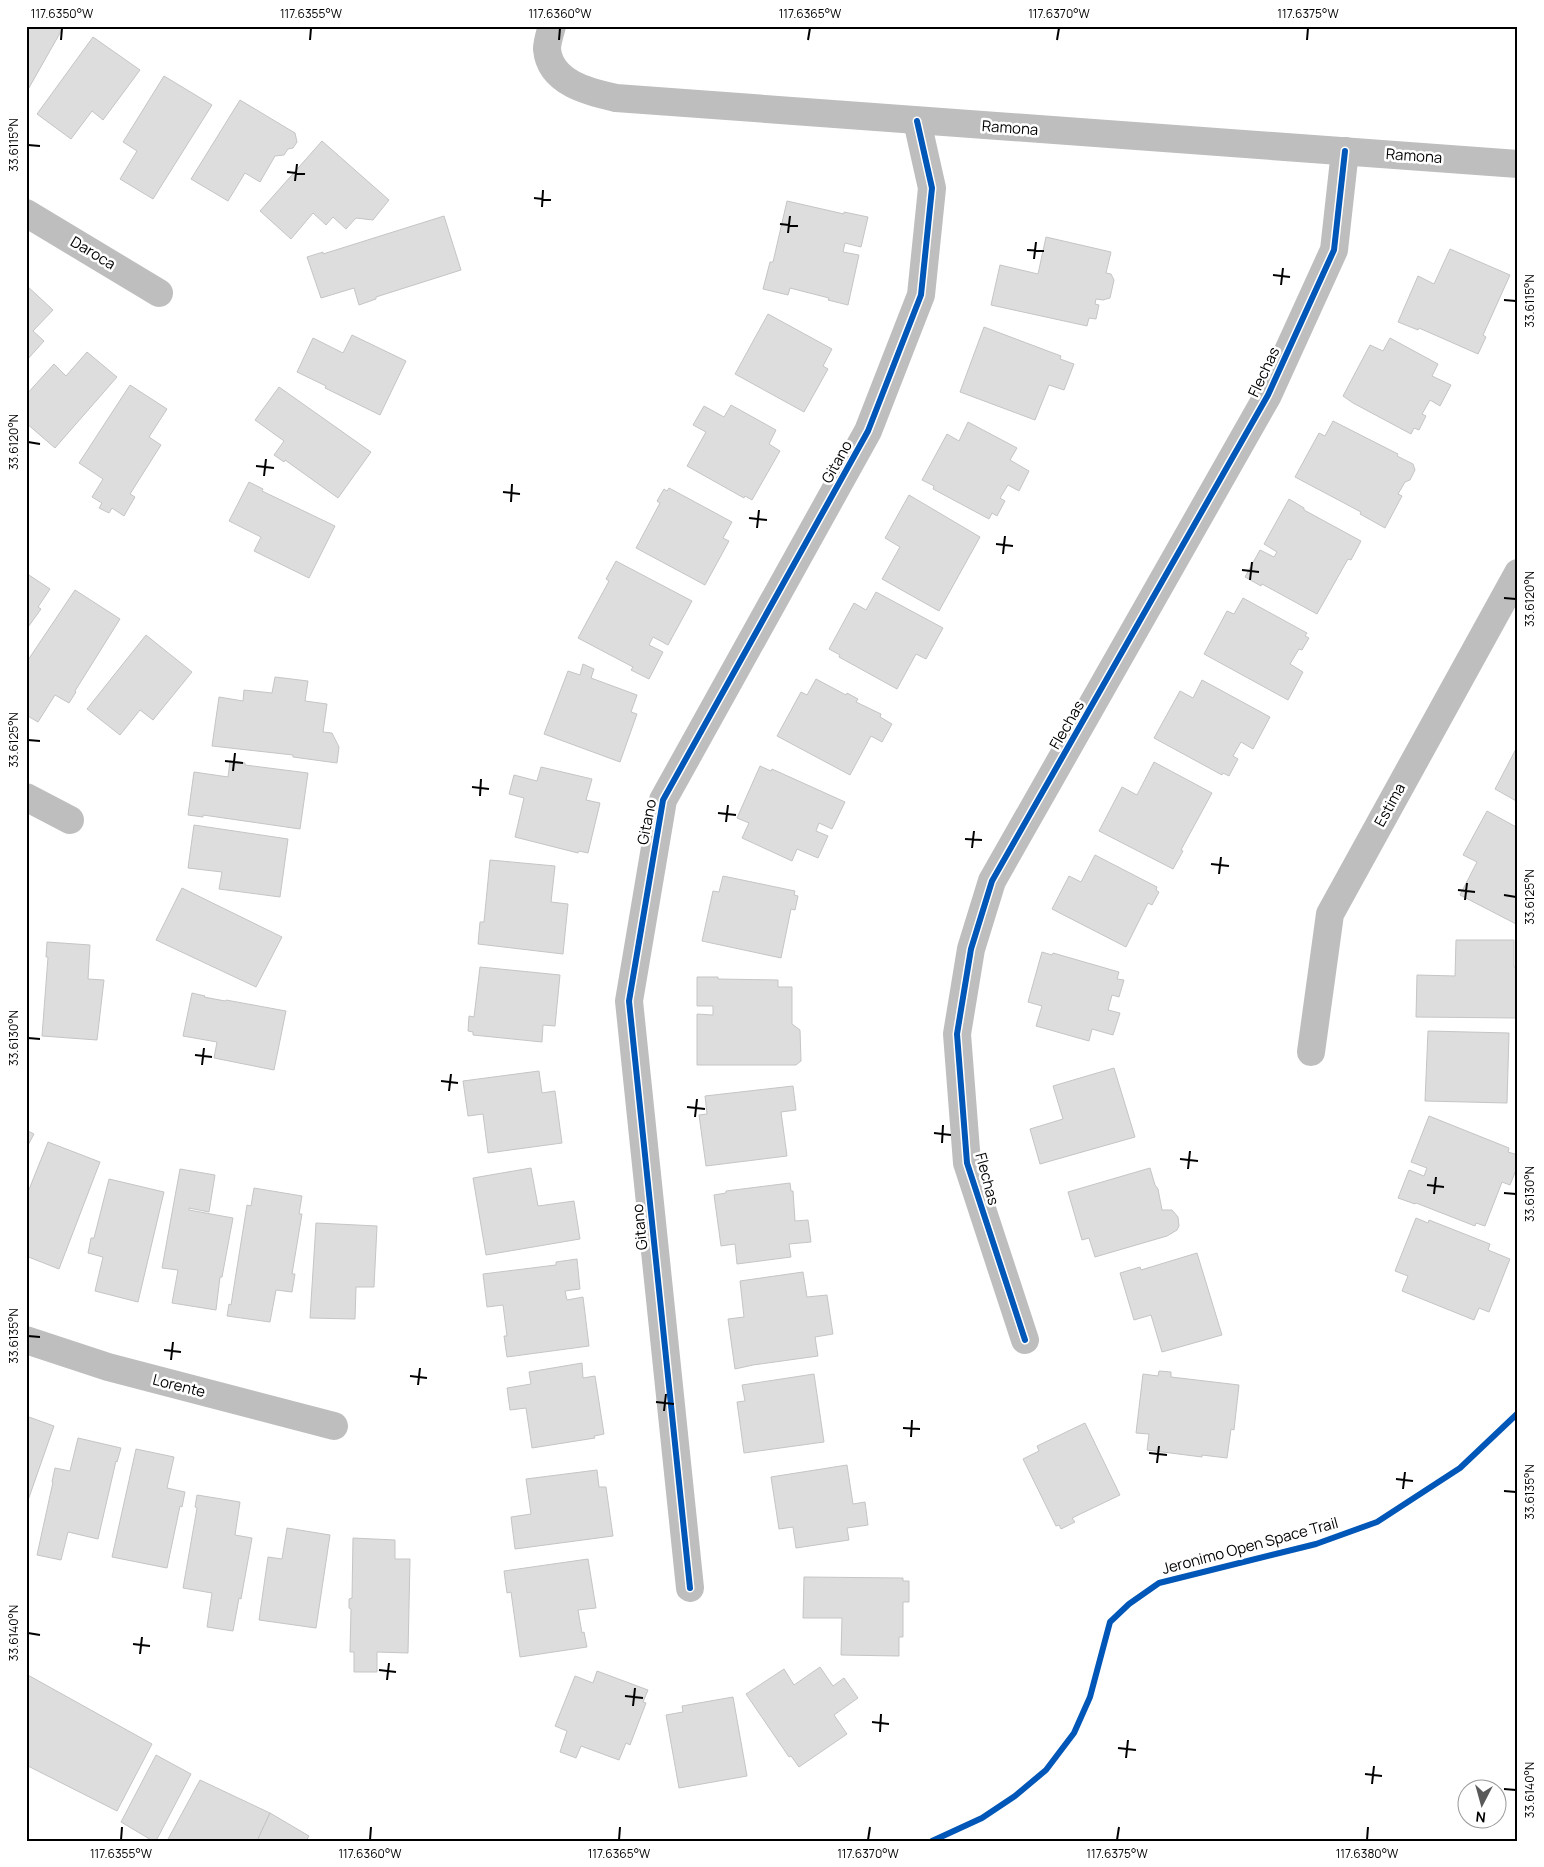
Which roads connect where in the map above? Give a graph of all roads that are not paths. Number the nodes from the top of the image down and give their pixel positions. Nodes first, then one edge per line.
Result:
1 (552, 26) edge
2 (917, 121) junction
3 (1345, 151) junction
4 (1518, 164) edge
5 (26, 214) edge
6 (159, 293) dead end
7 (1518, 573) edge
8 (26, 797) edge
9 (70, 820) dead end
10 (1311, 1052) dead end
11 (26, 1340) edge
12 (1025, 1340) dead end
13 (334, 1426) dead end
14 (690, 1588) dead end

1 - 2 street, Ramona
2 - 3 street, Ramona
2 - 14 street, Gitano
3 - 4 street, Ramona
3 - 12 street, Flechas
5 - 6 street, Daroca
7 - 10 street, Estima
8 - 9 street
11 - 13 street, Lorente

